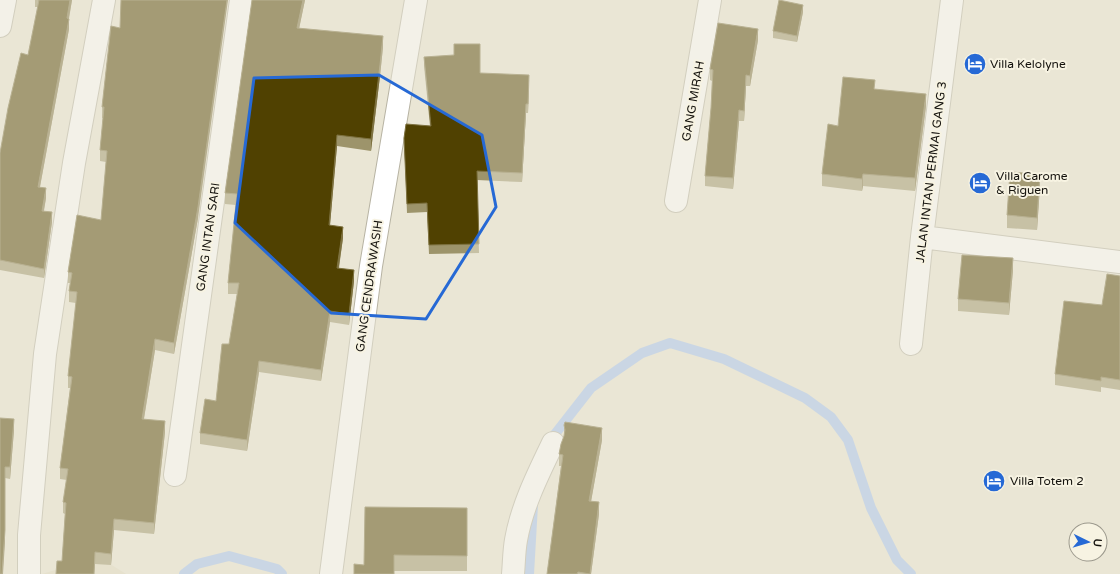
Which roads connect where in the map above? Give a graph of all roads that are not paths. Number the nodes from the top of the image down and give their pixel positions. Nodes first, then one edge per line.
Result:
1 (5, 0) edge
2 (104, 0) edge
3 (241, 0) edge
4 (416, 0) edge
5 (710, 0) edge
6 (952, 0) edge
7 (0, 26) edge
8 (676, 201) dead end
9 (922, 236) junction
10 (1120, 262) edge
11 (911, 344) dead end
12 (553, 443) dead end
13 (175, 475) dead end
14 (29, 574) edge
15 (331, 574) edge
16 (513, 574) edge

1 - 7 street
2 - 14 street
3 - 13 street, GANG INTAN SARI
4 - 15 street, GANG CENDRAWASIH
5 - 8 street, GANG MIRAH
6 - 9 street, JALAN INTAN PERMAI GANG 3
9 - 10 street
9 - 11 street, JALAN INTAN PERMAI GANG 3
12 - 16 street

